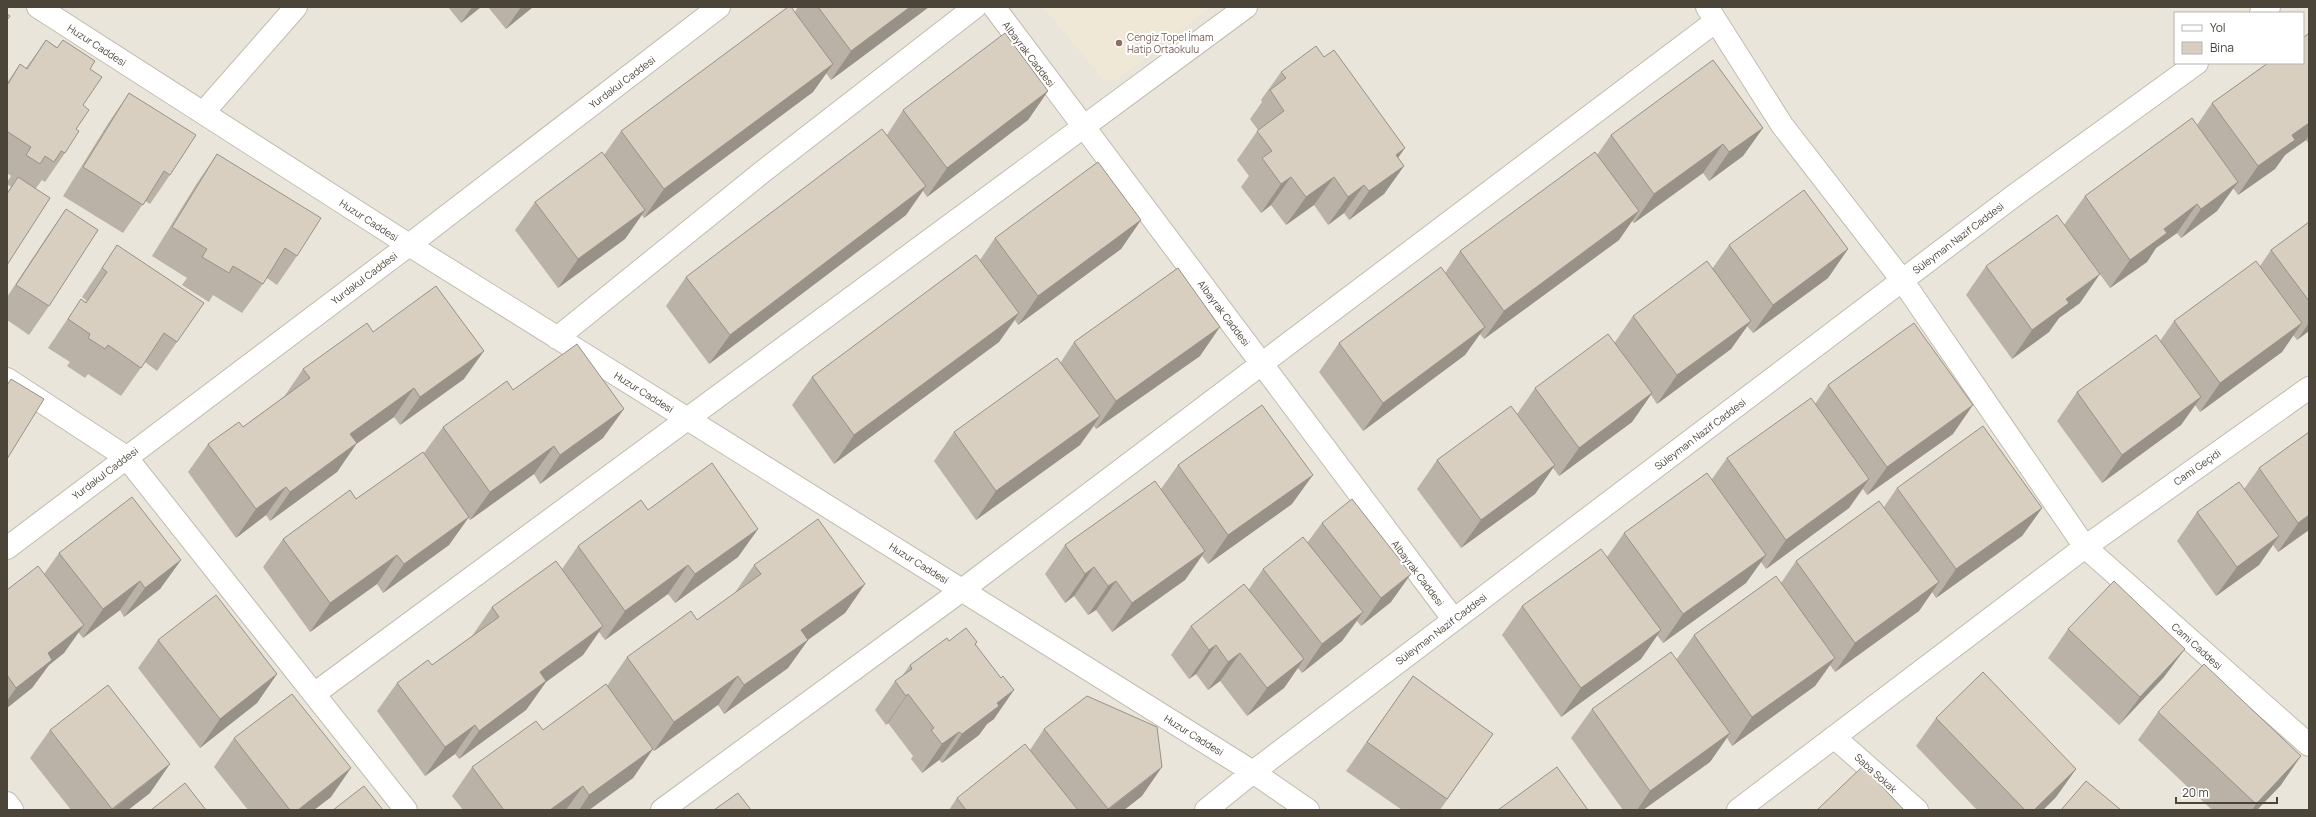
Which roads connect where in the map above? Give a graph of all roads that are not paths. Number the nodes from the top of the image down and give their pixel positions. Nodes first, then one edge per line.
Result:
1 (38, 7) edge
2 (296, 7) edge
3 (720, 7) edge
4 (975, 7) edge
5 (994, 7) edge
6 (1246, 7) edge
7 (1711, 14) edge
8 (2196, 64) edge
9 (203, 113) junction
10 (1084, 127) junction
11 (409, 245) junction
12 (1902, 280) junction
13 (557, 338) junction
14 (1262, 364) junction
15 (7, 379) edge
16 (2309, 388) edge
17 (687, 419) junction
18 (126, 457) junction
19 (2085, 547) junction
20 (7, 548) edge
21 (962, 590) junction
22 (1454, 620) junction
23 (314, 694) junction
24 (1834, 737) junction
25 (2309, 745) edge
26 (1253, 772) junction
27 (7, 804) edge
28 (12, 810) edge
29 (406, 810) edge
30 (662, 810) edge
31 (1206, 810) edge
32 (1308, 810) edge
33 (1738, 810) edge
34 (1917, 810) edge

1 - 9 street, Huzur Caddesi
2 - 9 street
3 - 11 street, Yurdakul Caddesi
4 - 13 street
5 - 10 street, Albayrak Caddesi
6 - 10 street
7 - 12 street, Cami Caddesi
7 - 14 street
8 - 12 street, Süleyman Nazif Caddesi
9 - 11 street, Huzur Caddesi
10 - 14 street, Albayrak Caddesi
10 - 17 street
11 - 13 street, Huzur Caddesi
11 - 18 street, Yurdakul Caddesi
12 - 19 street, Cami Caddesi
12 - 22 street, Süleyman Nazif Caddesi
13 - 17 street, Huzur Caddesi
14 - 21 street
14 - 22 street, Albayrak Caddesi
15 - 18 street
16 - 19 street, Cami Geçidi
17 - 21 street, Huzur Caddesi
17 - 23 street
18 - 20 street, Yurdakul Caddesi
18 - 23 street
19 - 24 street, Cami Geçidi
19 - 25 street, Cami Caddesi
21 - 26 street, Huzur Caddesi
21 - 30 street
22 - 26 street, Süleyman Nazif Caddesi
23 - 29 street
24 - 33 street, Cami Geçidi
24 - 34 street, Saba Sokak
26 - 31 street, Süleyman Nazif Caddesi
26 - 32 street, Huzur Caddesi
27 - 28 street

